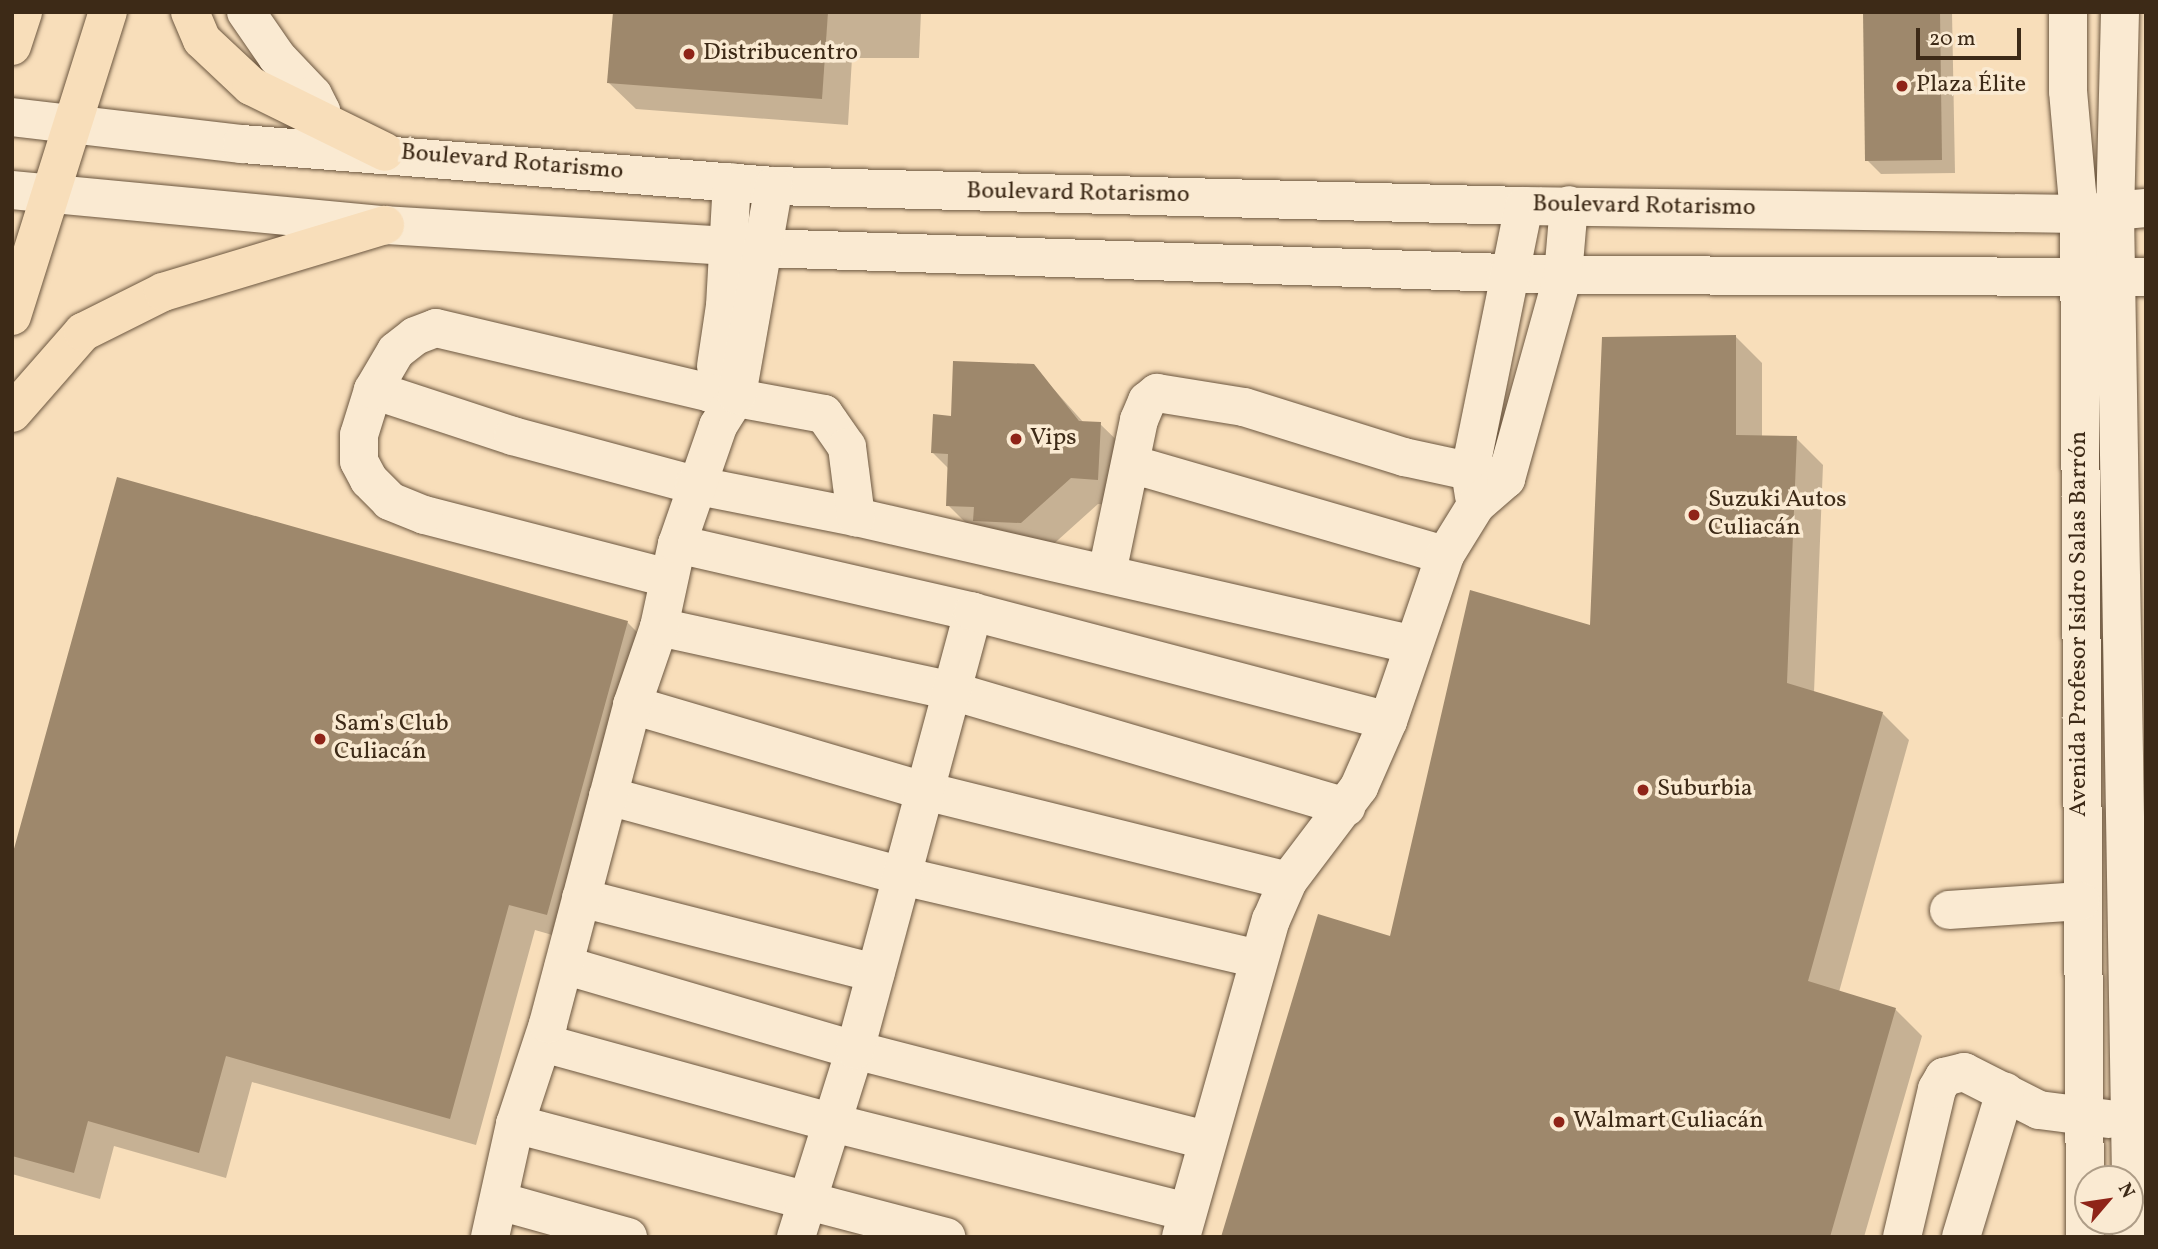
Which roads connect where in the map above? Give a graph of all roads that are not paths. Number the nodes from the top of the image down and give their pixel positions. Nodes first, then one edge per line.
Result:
1 (23, 12) edge
2 (108, 12) edge
3 (190, 12) edge
4 (246, 12) edge
5 (2068, 12) edge
6 (2120, 12) edge
7 (12, 46) edge
8 (12, 117) edge
9 (320, 121) junction
10 (73, 124) junction
11 (386, 152) junction
12 (732, 182) junction
13 (774, 186) junction
14 (12, 190) edge
15 (50, 192) junction
16 (1569, 205) junction
17 (1524, 206) junction
18 (2113, 211) edge
19 (385, 225) junction
20 (746, 246) junction
21 (1512, 271) junction
22 (1563, 275) junction
23 (2114, 279) edge
24 (12, 316) edge
25 (373, 390) junction
26 (722, 405) junction
27 (12, 413) edge
28 (1131, 464) junction
29 (694, 485) junction
30 (1484, 485) junction
31 (856, 517) junction
32 (1445, 555) junction
33 (673, 561) junction
34 (1107, 573) junction
35 (2133, 573) edge
36 (973, 612) junction
37 (659, 627) junction
38 (1415, 645) junction
39 (952, 691) junction
40 (632, 705) junction
41 (1388, 721) junction
42 (2135, 732) edge
43 (925, 791) junction
44 (608, 796) junction
45 (1346, 807) junction
46 (902, 876) junction
47 (1288, 881) junction
48 (581, 898) junction
49 (2081, 901) junction
50 (1949, 910) dead end
51 (1258, 959) junction
52 (564, 965) junction
53 (876, 973) junction
54 (543, 1043) junction
55 (855, 1049) junction
56 (2139, 1054) edge
57 (2005, 1092) junction
58 (2084, 1116) junction
59 (2132, 1122) junction
60 (832, 1123) junction
61 (515, 1124) junction
62 (1206, 1140) junction
63 (807, 1200) junction
64 (495, 1219) edge
65 (1184, 1224) edge
66 (628, 1237) edge
67 (796, 1237) edge
68 (946, 1237) edge
69 (1902, 1237) edge
70 (1961, 1237) edge
71 (2084, 1237) edge
72 (2132, 1237) edge

1 - 7 main road
2 - 10 main road
3 - 9 main road
4 - 9 street
5 - 18 street, Avenida Profesor Isidro Salas Barrón
6 - 18 street, Avenida Profesor Isidro Salas Barrón
8 - 10 street, Boulevard Rotarismo
9 - 11 main road
10 - 11 street, Boulevard Rotarismo
10 - 15 main road
11 - 12 street, Boulevard Rotarismo
12 - 13 street, Boulevard Rotarismo
12 - 20 street
13 - 17 street, Boulevard Rotarismo
13 - 20 street
14 - 15 street
15 - 19 street
15 - 24 main road
16 - 17 street, Boulevard Rotarismo
16 - 18 street, Boulevard Rotarismo
16 - 22 street
17 - 21 street
18 - 23 street, Avenida Profesor Isidro Salas Barrón
19 - 20 street
19 - 27 main road
20 - 21 street
20 - 26 street
21 - 22 street
21 - 30 street
22 - 23 street
22 - 30 street
23 - 35 street, Avenida Profesor Isidro Salas Barrón
23 - 49 street, Avenida Profesor Isidro Salas Barrón
25 - 26 street
25 - 29 street
25 - 33 street
26 - 29 street
26 - 31 street
28 - 30 street
28 - 32 street
28 - 34 street
29 - 31 street
29 - 33 street
30 - 32 street
31 - 34 street
32 - 38 street
33 - 36 street
33 - 37 street
34 - 38 street
35 - 42 street, Avenida Profesor Isidro Salas Barrón
36 - 39 street
36 - 41 street
37 - 39 street
37 - 40 street
38 - 41 street
39 - 43 street
39 - 45 street
40 - 43 street
40 - 44 street
41 - 45 street
42 - 56 street, Avenida Profesor Isidro Salas Barrón
43 - 46 street
43 - 47 street
44 - 46 street
44 - 48 street
45 - 47 street
46 - 51 street
46 - 53 street
47 - 51 street
48 - 52 street
48 - 53 street
49 - 50 street
49 - 58 street, Avenida Profesor Isidro Salas Barrón
51 - 62 street
52 - 54 street
52 - 55 street
53 - 55 street
54 - 60 street
54 - 61 street
55 - 60 street
55 - 62 street
56 - 59 street, Avenida Profesor Isidro Salas Barrón
57 - 58 street
57 - 69 street
57 - 70 street
58 - 59 street
58 - 71 street, Avenida Profesor Isidro Salas Barrón
59 - 72 street, Avenida Profesor Isidro Salas Barrón
60 - 63 street
60 - 65 street
61 - 63 street
61 - 64 street
62 - 65 street
63 - 67 street
63 - 68 street
64 - 66 street

